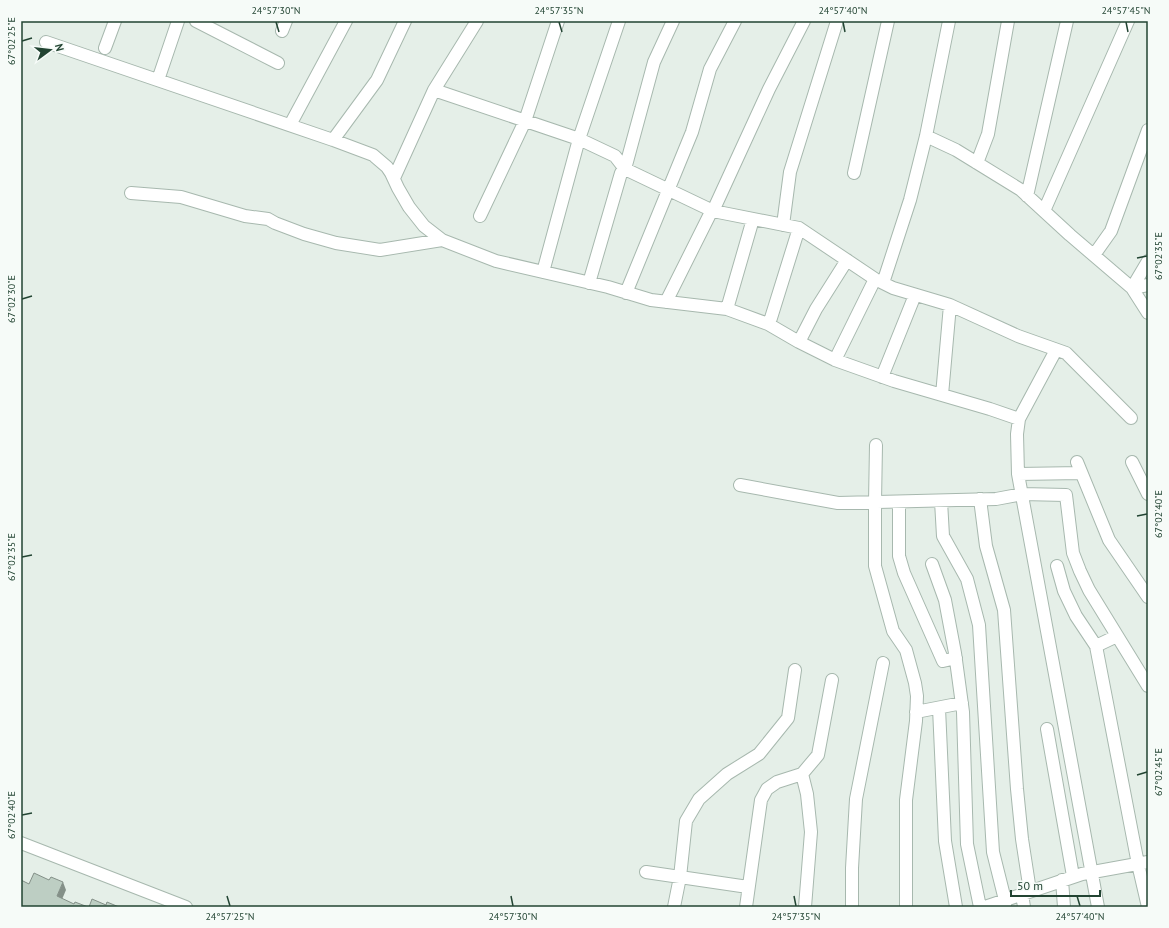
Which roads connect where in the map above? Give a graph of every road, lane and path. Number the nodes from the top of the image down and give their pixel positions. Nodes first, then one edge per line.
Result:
1 (115, 21) edge
2 (178, 21) edge
3 (346, 21) edge
4 (405, 21) edge
5 (478, 21) edge
6 (558, 21) edge
7 (620, 21) edge
8 (673, 21) edge
9 (735, 21) edge
10 (804, 21) edge
11 (837, 21) edge
12 (888, 21) edge
13 (949, 21) edge
14 (1008, 21) edge
15 (1067, 21) edge
16 (1128, 21) edge
17 (202, 22) edge
18 (46, 42) dead end
19 (105, 48) dead end
20 (278, 63) dead end
21 (158, 80) junction
22 (434, 90) junction
23 (525, 121) junction
24 (290, 125) junction
25 (1148, 130) edge
26 (926, 136) junction
27 (579, 139) junction
28 (333, 140) junction
29 (976, 163) junction
30 (623, 171) junction
31 (854, 173) dead end
32 (394, 178) junction
33 (668, 189) junction
34 (131, 193) dead end
35 (1027, 196) junction
36 (1044, 211) junction
37 (711, 214) junction
38 (480, 216) dead end
39 (753, 219) junction
40 (783, 225) junction
41 (799, 228) junction
42 (442, 240) junction
43 (1094, 255) junction
44 (846, 260) junction
45 (1148, 261) edge
46 (543, 272) junction
47 (879, 281) junction
48 (589, 283) junction
49 (1148, 285) edge
50 (1132, 288) junction
51 (626, 293) junction
52 (915, 295) junction
53 (666, 302) junction
54 (950, 305) junction
55 (727, 309) junction
56 (1148, 313) edge
57 (768, 324) junction
58 (799, 342) junction
59 (1056, 350) junction
60 (835, 360) junction
61 (882, 377) junction
62 (942, 395) junction
63 (1131, 418) dead end
64 (1019, 419) junction
65 (876, 445) dead end
66 (1132, 462) dead end
67 (1018, 474) junction
68 (740, 485) dead end
69 (1022, 494) junction
70 (1148, 494) edge
71 (980, 499) junction
72 (941, 500) junction
73 (874, 502) junction
74 (899, 502) junction
75 (932, 564) dead end
76 (1057, 566) dead end
77 (1148, 597) edge
78 (1117, 636) junction
79 (1096, 646) junction
80 (956, 658) junction
81 (883, 663) dead end
82 (795, 670) dead end
83 (832, 680) dead end
84 (1148, 686) edge
85 (962, 703) junction
86 (939, 708) junction
87 (916, 712) junction
88 (1047, 729) dead end
89 (802, 774) junction
90 (21, 843) edge
91 (1143, 863) edge
92 (646, 872) dead end
93 (1091, 872) junction
94 (680, 877) junction
95 (1068, 878) junction
96 (748, 887) junction
97 (1026, 893) junction
98 (1005, 904) edge
99 (186, 907) edge
100 (674, 907) edge
101 (746, 907) edge
102 (805, 907) edge
103 (852, 907) edge
104 (906, 907) edge
105 (956, 907) edge
106 (980, 907) edge
107 (985, 907) edge
108 (1024, 907) edge
109 (1064, 907) edge
110 (1098, 907) edge
111 (1148, 907) edge

1 - 19 street
2 - 21 street
3 - 24 street
4 - 28 street
5 - 22 street
6 - 23 street
7 - 27 street
8 - 30 street
9 - 33 street
10 - 37 street
11 - 40 street
12 - 31 street
13 - 26 street
14 - 29 street
15 - 35 street
16 - 36 street
17 - 20 street
18 - 21 street
21 - 24 street
22 - 23 street
22 - 32 street
23 - 27 street
23 - 38 street
24 - 28 street
25 - 43 street
26 - 29 street
26 - 47 street
27 - 30 street
27 - 46 street
28 - 32 street
29 - 35 street
30 - 33 street
30 - 48 street
32 - 42 street
33 - 37 street
33 - 51 street
34 - 42 street
35 - 36 street
36 - 43 street
37 - 39 street
37 - 53 street
39 - 40 street
39 - 55 street
40 - 41 street
41 - 44 street
41 - 57 street
42 - 46 street
43 - 50 street
44 - 47 street
44 - 58 street
45 - 50 street
46 - 48 street
47 - 52 street
47 - 60 street
48 - 51 street
49 - 50 street
50 - 56 street
51 - 53 street
52 - 54 street
52 - 61 street
53 - 55 street
54 - 59 street
54 - 62 street
55 - 57 street
57 - 58 street
58 - 60 street
59 - 63 street
59 - 64 street
60 - 61 street
61 - 62 street
62 - 64 street
64 - 67 street
65 - 73 street
66 - 70 street
67 - 69 street
67 - 77 street
68 - 73 street
69 - 71 street
69 - 78 street
69 - 93 street
71 - 72 street
71 - 97 street
72 - 74 street
72 - 98 street
73 - 74 street
73 - 87 street
74 - 80 street
75 - 80 street
76 - 79 street
78 - 79 street
78 - 84 street
79 - 91 street
80 - 85 street
81 - 103 street
82 - 94 street
83 - 89 street
85 - 86 street
85 - 106 street
86 - 87 street
86 - 105 street
87 - 104 street
88 - 95 street
89 - 96 street
89 - 102 street
90 - 99 street
91 - 93 street
91 - 111 street
92 - 94 street
93 - 95 street
93 - 110 street
94 - 96 street
94 - 100 street
95 - 97 street
95 - 109 street
96 - 101 street
97 - 98 street
97 - 108 street
98 - 107 street

